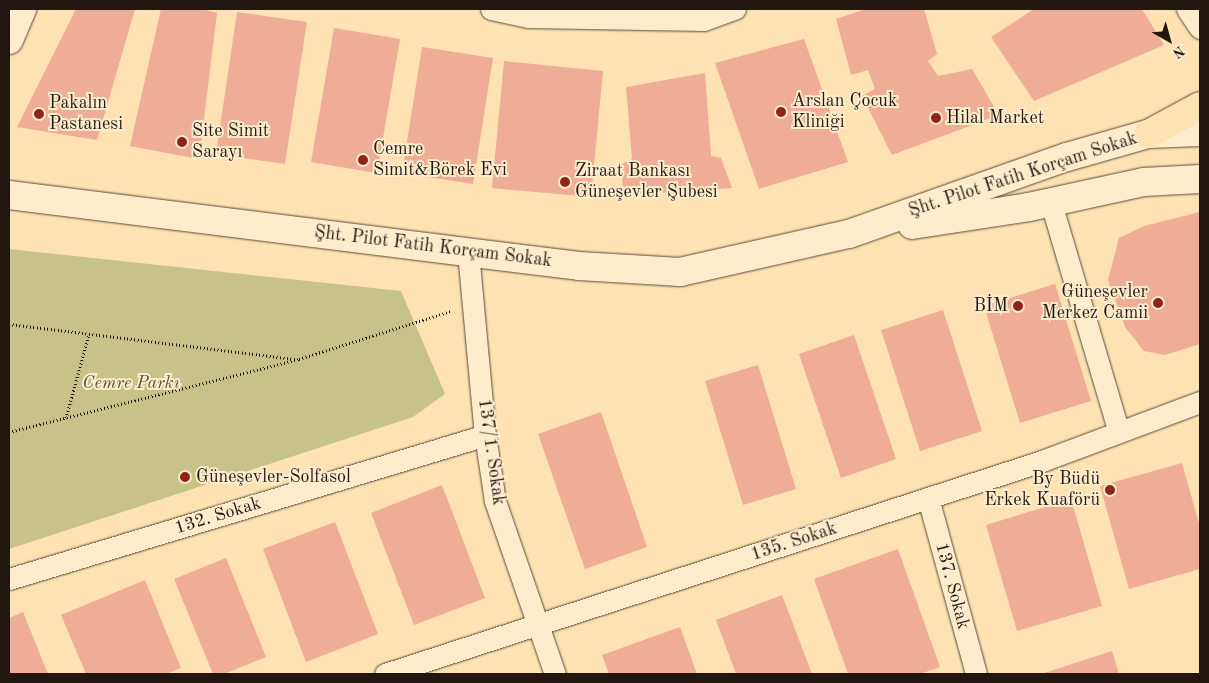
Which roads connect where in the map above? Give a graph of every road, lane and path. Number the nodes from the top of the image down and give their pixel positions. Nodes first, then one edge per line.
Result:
1 (22, 9) edge
2 (491, 9) edge
3 (735, 9) edge
4 (1187, 9) edge
5 (1200, 28) edge
6 (9, 40) edge
7 (1200, 106) edge
8 (1200, 132) edge
9 (1148, 134) junction
10 (1200, 179) edge
11 (10, 194) edge
12 (1052, 203) junction
13 (849, 234) junction
14 (468, 252) junction
15 (475, 303) junction
16 (9, 325) edge
17 (89, 334) junction
18 (299, 359) junction
19 (1200, 402) edge
20 (66, 418) junction
21 (9, 432) edge
22 (1119, 432) junction
23 (485, 435) junction
24 (928, 498) junction
25 (9, 579) edge
26 (536, 624) junction
27 (385, 674) edge
28 (555, 674) edge
29 (976, 674) edge

1 - 6 main road
2 - 3 street
4 - 5 street
7 - 9 main road
8 - 9 main road, Şht. Pilot Fatih Korçam Sokak
9 - 13 main road, Şht. Pilot Fatih Korçam Sokak
10 - 12 main road, Şht. Pilot Fatih Korçam Sokak
11 - 14 main road, Şht. Pilot Fatih Korçam Sokak
12 - 13 main road, Şht. Pilot Fatih Korçam Sokak
12 - 22 street
13 - 14 main road, Şht. Pilot Fatih Korçam Sokak
14 - 15 street, 137/1. Sokak
15 - 18 path
15 - 23 street, 137/1. Sokak
16 - 17 path
17 - 18 path
17 - 20 path
18 - 20 path
19 - 22 street, 135. Sokak
20 - 21 path
22 - 24 street, 135. Sokak
23 - 25 street, 132. Sokak
23 - 26 street, 137/1. Sokak
24 - 26 street, 135. Sokak
24 - 29 street, 137. Sokak
26 - 27 street, 135. Sokak
26 - 28 street, 137/1. Sokak

